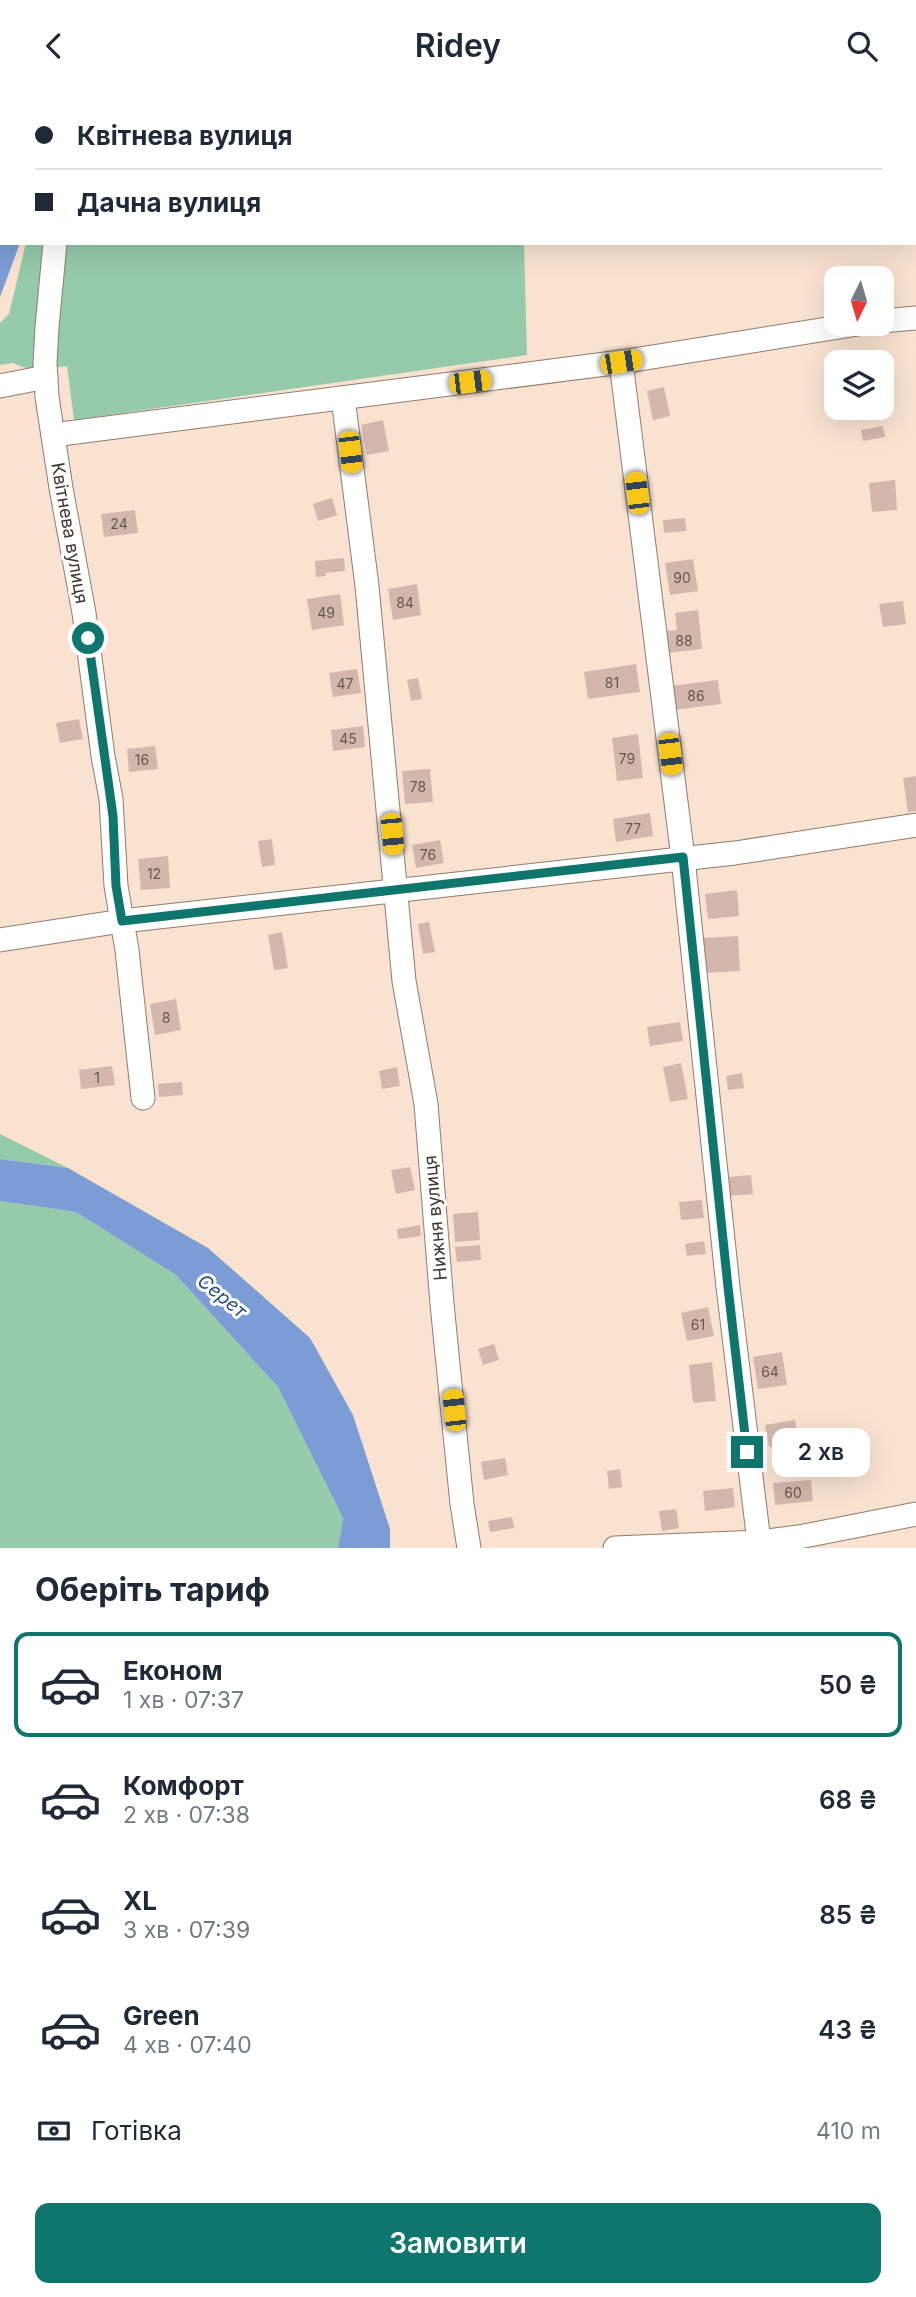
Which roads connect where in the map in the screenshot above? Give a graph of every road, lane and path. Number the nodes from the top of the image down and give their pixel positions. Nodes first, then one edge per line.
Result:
1 (55, 245) edge
2 (916, 318) edge
3 (894, 320) edge
4 (824, 329) edge
5 (621, 362) junction
6 (46, 377) junction
7 (0, 386) edge
8 (343, 398) junction
9 (53, 435) junction
10 (916, 825) edge
11 (683, 857) junction
12 (397, 889) junction
13 (122, 921) junction
14 (0, 940) edge
15 (143, 1098) dead end
16 (916, 1514) edge
17 (759, 1542) junction
18 (732, 1546) edge
19 (469, 1548) edge
20 (615, 1548) edge

1 - 6 street, Квітнева вулиця
2 - 3 street
4 - 5 street
5 - 8 street
5 - 11 street
6 - 7 street
6 - 9 street, Квітнева вулиця
8 - 9 street
8 - 12 street, Нижня вулиця
9 - 13 street, Квітнева вулиця
10 - 11 street
11 - 12 street
11 - 17 street
12 - 13 street
12 - 19 street, Нижня вулиця
13 - 14 street
13 - 15 street, Квітнева вулиця
16 - 17 street
17 - 18 street
18 - 20 street

